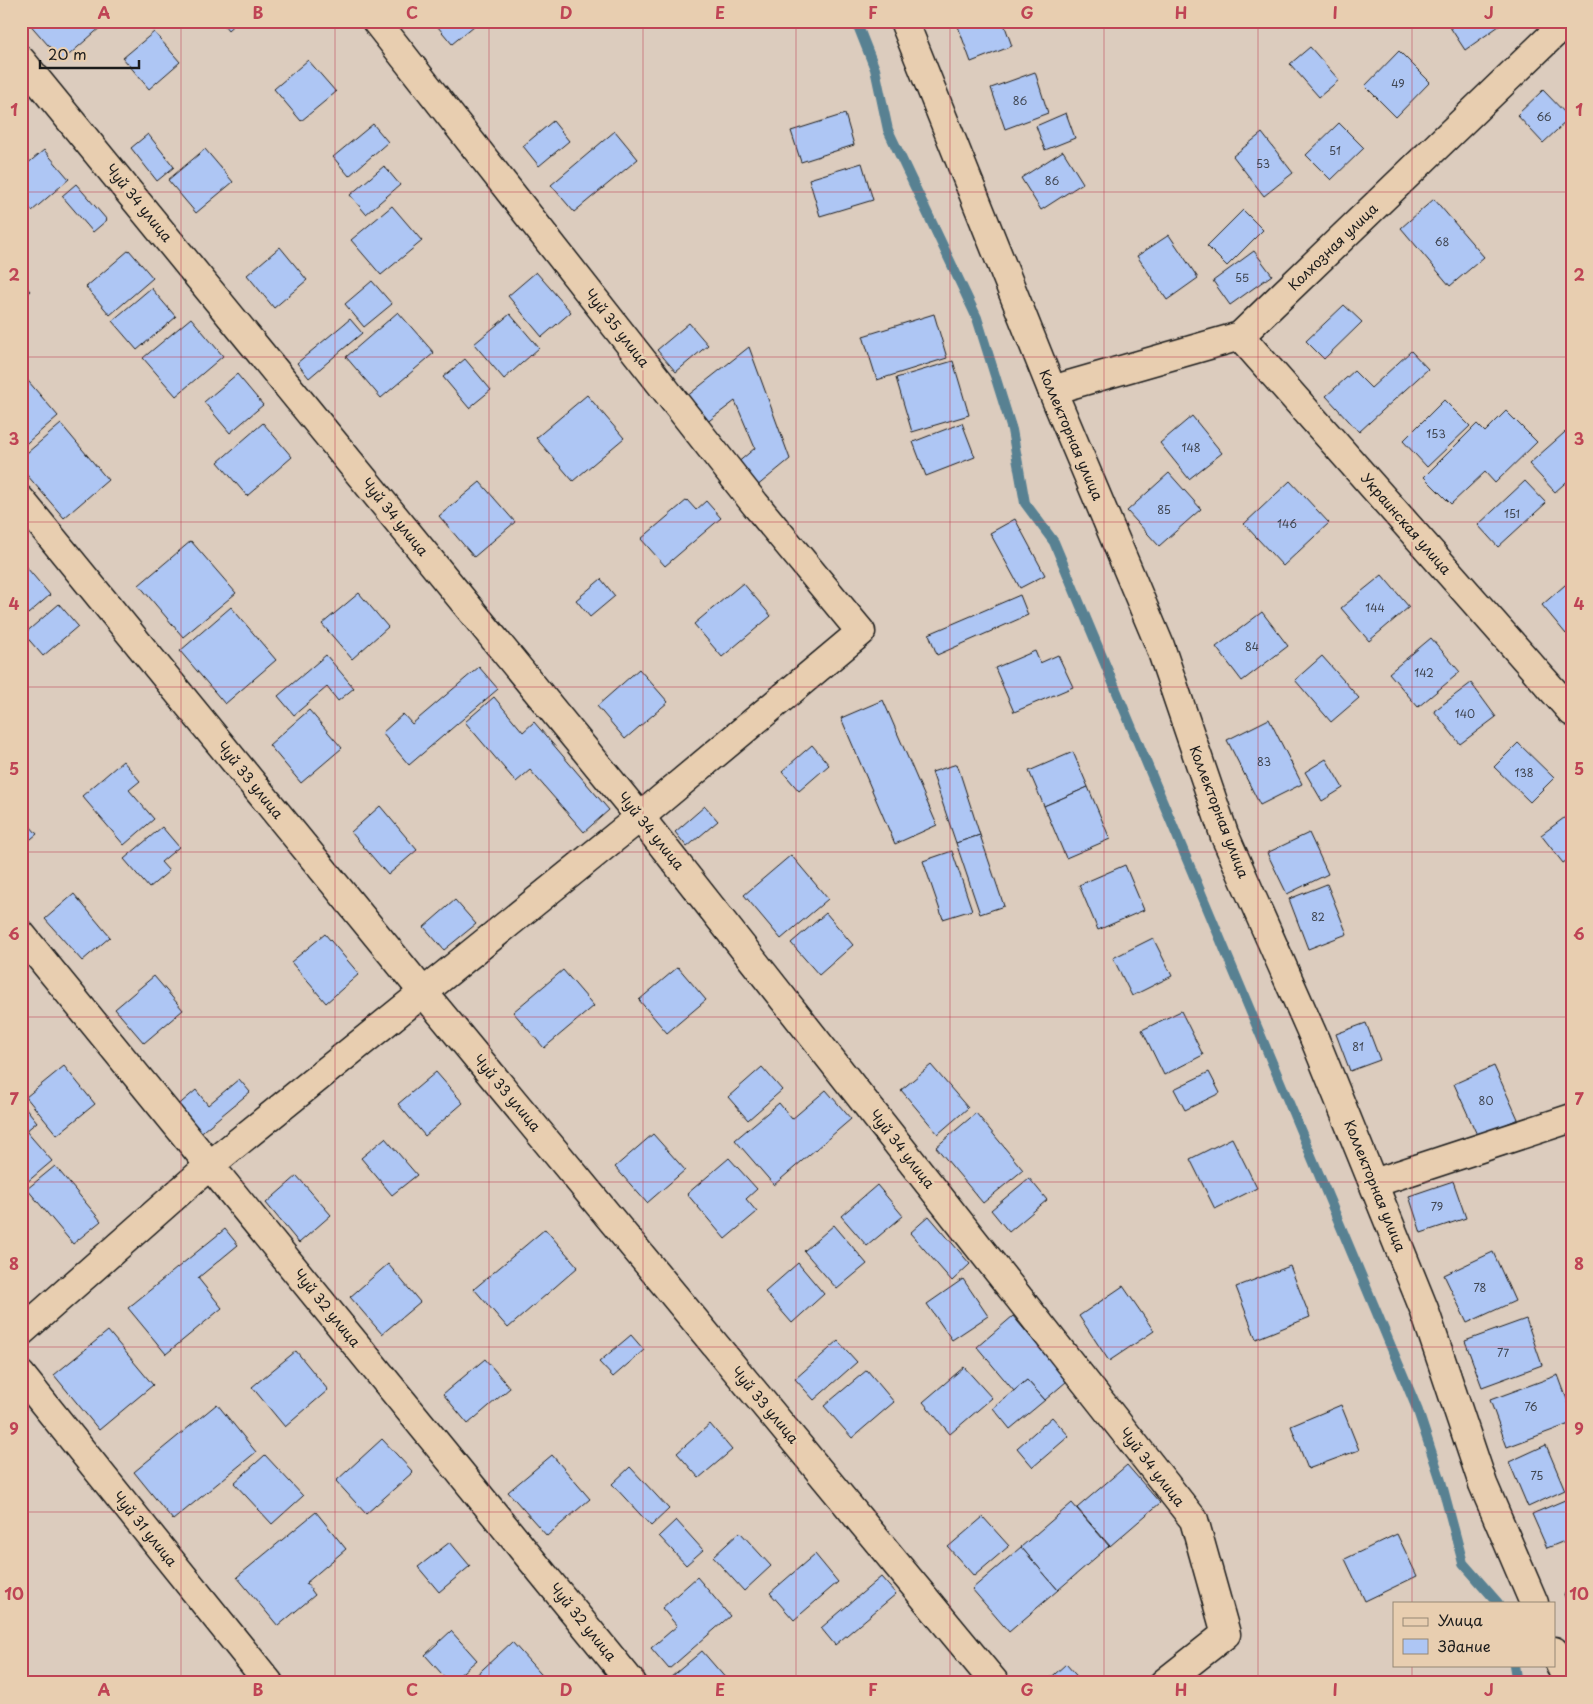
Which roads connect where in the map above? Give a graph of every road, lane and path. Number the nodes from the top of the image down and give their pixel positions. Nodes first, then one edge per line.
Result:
1 (376, 21) edge
2 (904, 21) edge
3 (1567, 21) edge
4 (21, 60) edge
5 (1240, 336) junction
6 (1052, 390) junction
7 (21, 500) edge
8 (1572, 712) edge
9 (640, 817) junction
10 (21, 934) edge
11 (423, 992) junction
12 (1572, 1118) edge
13 (210, 1165) junction
14 (1374, 1184) junction
15 (21, 1332) edge
16 (21, 1375) edge
17 (1534, 1602) edge
18 (1556, 1656) edge
19 (269, 1683) edge
20 (632, 1683) edge
21 (995, 1683) edge
22 (1164, 1683) edge
23 (1568, 1683) edge

1 - 9 street, Чуй 35 улица
2 - 6 street, Коллекторная улица
3 - 5 street, Колхозная улица
4 - 9 street, Чуй 34 улица
5 - 6 street, Колхозная улица
5 - 8 street, Украинская улица
6 - 14 street, Коллекторная улица
7 - 11 street, Чуй 33 улица
9 - 11 street
9 - 22 street, Чуй 34 улица
10 - 13 street, Чуй 32 улица
11 - 13 street
11 - 21 street, Чуй 33 улица
12 - 14 street
13 - 15 street
13 - 20 street, Чуй 32 улица
14 - 17 street, Коллекторная улица
16 - 19 street, Чуй 31 улица
18 - 23 street

